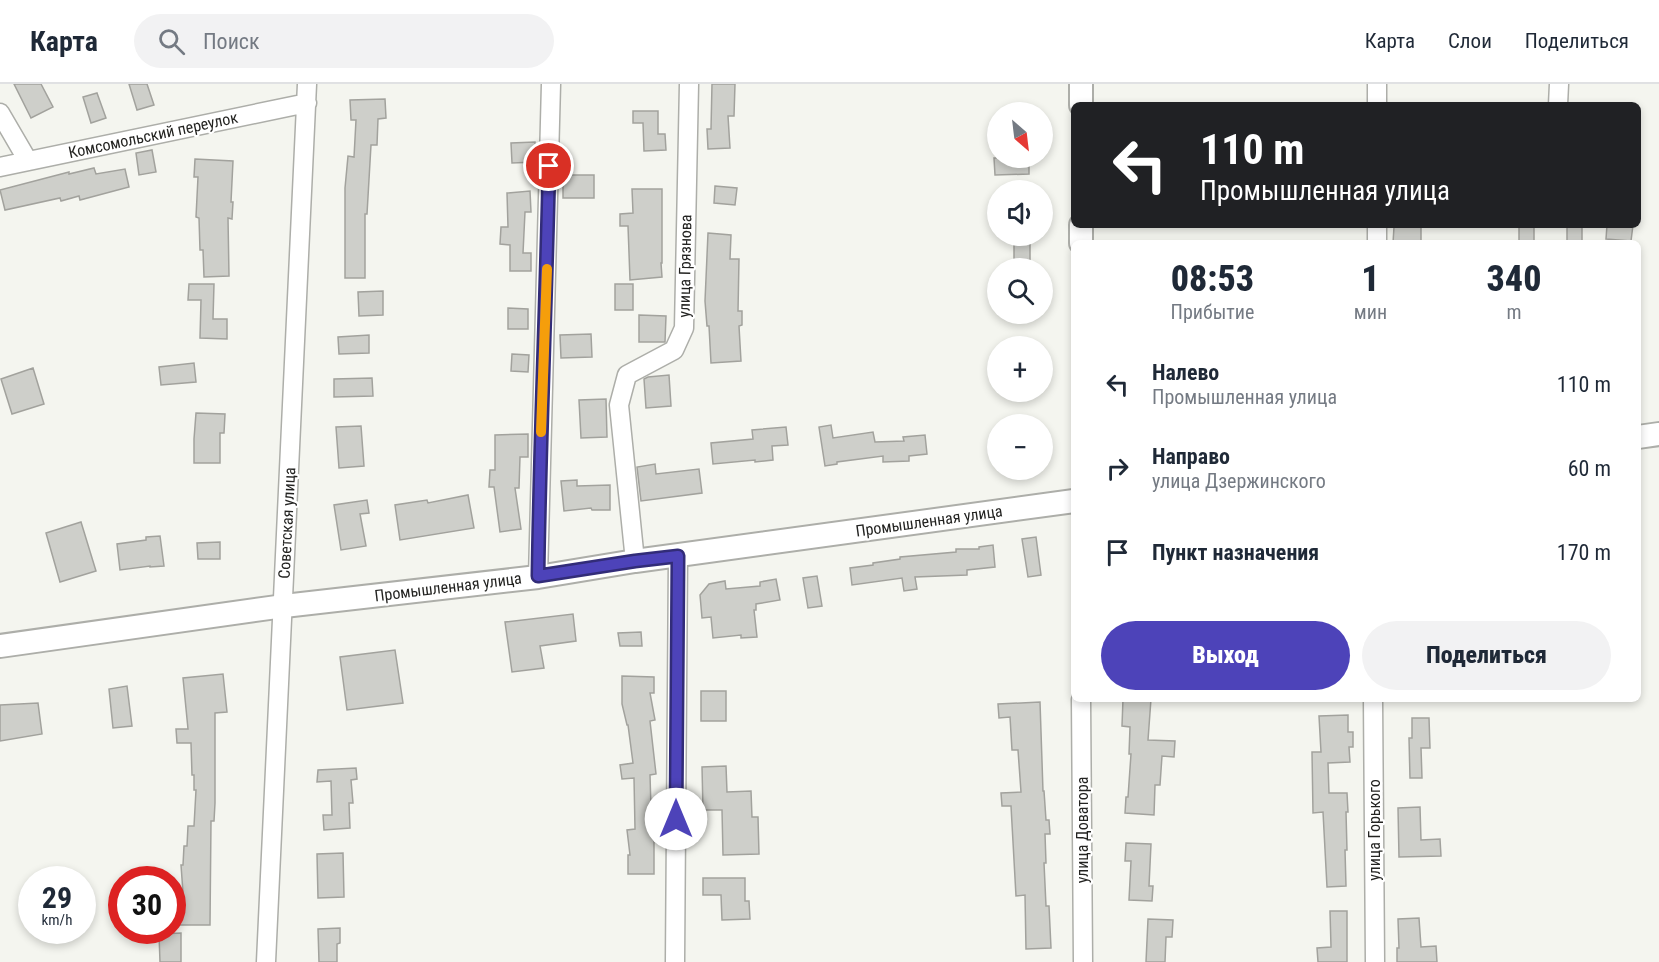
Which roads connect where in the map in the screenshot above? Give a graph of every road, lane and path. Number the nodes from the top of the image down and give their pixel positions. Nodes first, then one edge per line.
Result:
1 (308, 84) edge
2 (551, 84) edge
3 (689, 84) edge
4 (1081, 84) edge
5 (1377, 84) edge
6 (1559, 84) edge
7 (1081, 102) edge
8 (1377, 102) edge
9 (1558, 102) edge
10 (307, 103) junction
11 (0, 113) edge
12 (28, 161) junction
13 (0, 167) edge
14 (1659, 434) edge
15 (1641, 436) edge
16 (1071, 501) edge
17 (678, 556) junction
18 (635, 561) junction
19 (538, 576) junction
20 (284, 606) junction
21 (0, 646) edge
22 (1081, 702) edge
23 (1373, 702) edge
24 (267, 962) edge
25 (675, 962) edge
26 (1083, 962) edge
27 (1374, 962) edge

1 - 10 street, Советская улица
2 - 19 street
3 - 18 street, улица Грязнова
4 - 7 main road
5 - 8 street
6 - 9 street
10 - 12 street, Комсомольский переулок
10 - 20 street, Советская улица
11 - 12 street
12 - 13 street, Комсомольский переулок
14 - 15 main road
16 - 17 main road, Промышленная улица
17 - 18 main road, Промышленная улица
17 - 25 street
18 - 19 main road, Промышленная улица
19 - 20 main road, Промышленная улица
20 - 21 main road, Промышленная улица
20 - 24 street, Советская улица
22 - 26 street, улица Доватора
23 - 27 street, улица Горького

